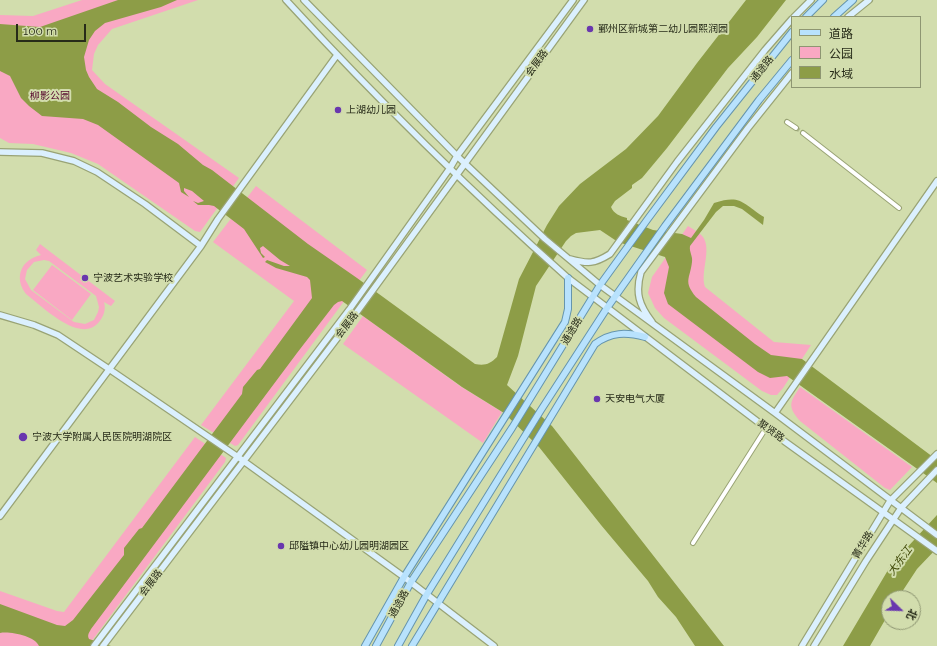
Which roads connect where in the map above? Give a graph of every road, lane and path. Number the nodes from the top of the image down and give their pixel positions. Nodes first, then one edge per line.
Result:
1 (286, 0) edge
2 (304, 0) edge
3 (573, 0) edge
4 (584, 0) edge
5 (811, 0) edge
6 (823, 0) edge
7 (854, 0) edge
8 (869, 0) edge
9 (795, 16) edge
10 (807, 16) edge
11 (835, 16) edge
12 (849, 16) edge
13 (791, 20) edge
14 (791, 33) edge
15 (337, 55) junction
16 (791, 61) edge
17 (791, 74) edge
18 (787, 122) dead end
19 (796, 128) tunnel mouth
20 (803, 133) tunnel mouth
21 (0, 152) edge
22 (457, 156) junction
23 (465, 162) junction
24 (450, 168) junction
25 (456, 175) junction
26 (937, 181) edge
27 (899, 208) dead end
28 (201, 246) junction
29 (568, 258) junction
30 (568, 278) junction
31 (600, 285) junction
32 (592, 297) junction
33 (615, 297) junction
34 (608, 308) junction
35 (0, 315) edge
36 (657, 327) junction
37 (645, 337) junction
38 (109, 368) junction
39 (775, 413) junction
40 (766, 428) junction
41 (937, 454) edge
42 (238, 457) junction
43 (244, 462) junction
44 (937, 470) edge
45 (890, 500) junction
46 (901, 508) junction
47 (883, 512) junction
48 (0, 516) edge
49 (893, 519) junction
50 (937, 535) edge
51 (693, 543) dead end
52 (937, 550) edge
53 (404, 577) junction
54 (411, 582) junction
55 (427, 594) junction
56 (438, 602) junction
57 (95, 645) edge
58 (104, 645) edge
59 (365, 646) edge
60 (376, 646) edge
61 (398, 646) edge
62 (412, 646) edge
63 (494, 646) edge
64 (802, 646) edge
65 (814, 646) edge

1 - 15 street, 聚贤路
2 - 22 street, 聚贤路
3 - 22 street, 会展路
4 - 23 street, 会展路
5 - 9 street
6 - 10 main road
7 - 11 main road
8 - 12 street
13 - 29 street
14 - 31 main road, 通途路
15 - 24 street, 聚贤路
15 - 28 street
16 - 33 main road, 通途路
17 - 36 street
18 - 19 street
20 - 27 street
21 - 28 street
22 - 23 street, 聚贤路
22 - 24 street, 会展路
23 - 25 street, 会展路
23 - 29 street, 聚贤路
24 - 25 street, 聚贤路
24 - 42 street, 会展路
25 - 30 street, 聚贤路
25 - 43 street, 会展路
26 - 39 street
28 - 38 street
29 - 31 street, 聚贤路
30 - 32 street, 聚贤路
30 - 53 main road
31 - 32 main road, 通途路
31 - 33 street, 聚贤路
32 - 34 street, 聚贤路
32 - 54 main road, 通途路
33 - 34 main road, 通途路
33 - 36 street, 聚贤路
34 - 37 street, 聚贤路
34 - 55 main road, 通途路
35 - 38 street
36 - 39 street, 聚贤路
37 - 40 street, 聚贤路
37 - 56 main road
38 - 42 street
38 - 48 street
39 - 45 street, 聚贤路
40 - 47 street, 聚贤路
40 - 51 street
41 - 45 street, 菁华路
42 - 43 street
42 - 57 street, 会展路
43 - 53 street
43 - 58 street, 会展路
44 - 46 street
45 - 46 street, 聚贤路
45 - 47 street, 菁华路
46 - 49 street
46 - 50 street, 聚贤路
47 - 49 street, 聚贤路
47 - 64 street, 菁华路
49 - 52 street, 聚贤路
49 - 65 street
53 - 54 street
53 - 59 main road
54 - 55 street
54 - 60 main road, 通途路
55 - 56 street
55 - 61 main road, 通途路
56 - 62 main road
56 - 63 street

